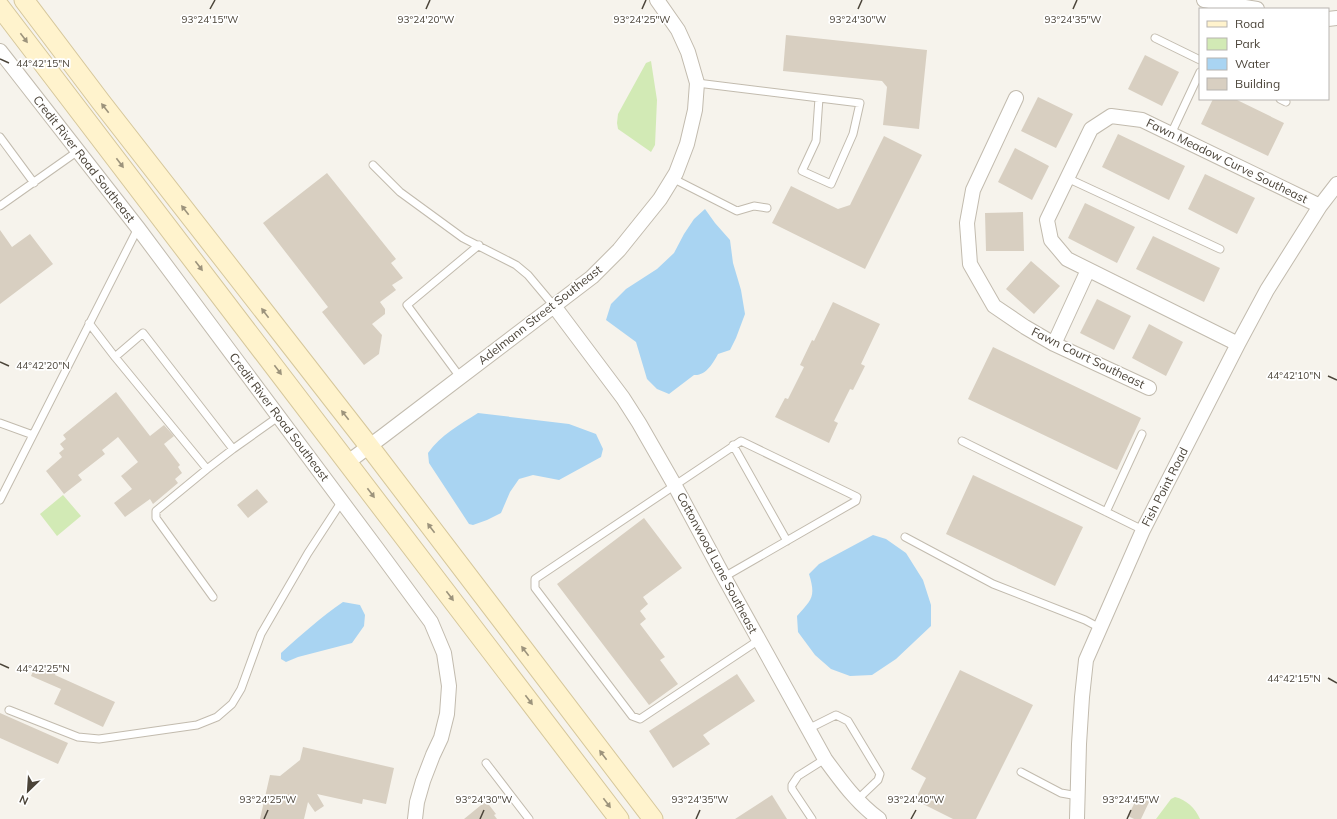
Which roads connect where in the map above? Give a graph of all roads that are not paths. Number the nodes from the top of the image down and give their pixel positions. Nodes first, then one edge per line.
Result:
1 (24, 0) edge
2 (657, 0) edge
3 (1204, 0) edge
4 (0, 7) edge
5 (1251, 8) edge
6 (1155, 38) dead end
7 (0, 51) edge
8 (1199, 60) edge
9 (1199, 74) edge
10 (697, 83) junction
11 (819, 98) junction
12 (1016, 98) dead end
13 (1171, 134) junction
14 (0, 137) edge
15 (78, 151) junction
16 (373, 166) dead end
17 (672, 178) junction
18 (1067, 178) junction
19 (34, 183) junction
20 (1337, 184) edge
21 (0, 206) edge
22 (1320, 206) junction
23 (767, 208) dead end
24 (138, 228) junction
25 (479, 245) junction
26 (1220, 249) dead end
27 (1088, 270) junction
28 (554, 306) junction
29 (89, 323) junction
30 (1054, 344) junction
31 (1238, 344) junction
32 (115, 357) junction
33 (460, 377) junction
34 (1149, 388) dead end
35 (278, 417) junction
36 (0, 423) edge
37 (1142, 434) dead end
38 (33, 435) junction
39 (962, 441) dead end
40 (733, 445) junction
41 (369, 446) junction
42 (233, 449) junction
43 (348, 462) junction
44 (208, 469) junction
45 (674, 484) junction
46 (0, 500) edge
47 (342, 501) junction
48 (1106, 512) junction
49 (1143, 530) junction
50 (905, 537) dead end
51 (787, 541) junction
52 (724, 577) junction
53 (213, 597) dead end
54 (1100, 628) junction
55 (759, 640) junction
56 (9, 710) dead end
57 (808, 729) junction
58 (825, 759) junction
59 (486, 763) dead end
60 (1021, 772) dead end
61 (1078, 796) junction
62 (857, 800) junction
63 (876, 818) edge
64 (415, 819) edge
65 (528, 819) edge
66 (619, 819) edge
67 (652, 819) edge
68 (812, 819) edge
69 (1077, 819) edge

41 -> 1 main road
2 - 10 street, Adelmann Street Southeast
3 - 5 street
4 -> 43 main road
6 - 8 lane
7 - 15 street, Credit River Road Southeast
9 - 13 lane
10 - 11 lane
10 - 17 street, Adelmann Street Southeast
11 - 11 lane
12 - 30 street, Fawn Court Southeast
13 - 18 street, Fawn Meadow Curve Southeast
13 - 22 street, Fawn Meadow Curve Southeast
14 - 19 lane
15 - 19 lane
15 - 24 street, Credit River Road Southeast
16 - 25 lane
17 - 23 lane
17 - 28 street, Adelmann Street Southeast
18 - 26 lane
18 - 27 street, Fawn Meadow Curve Southeast
19 - 21 lane
20 - 22 street, Fish Point Road
22 - 31 street, Fish Point Road
24 - 29 lane
24 - 35 street, Credit River Road Southeast
25 - 28 lane
25 - 33 lane
27 - 30 street
27 - 31 street, Fawn Meadow Curve Southeast
28 - 33 street, Adelmann Street Southeast
28 - 45 street, Cottonwood Lane Southeast
29 - 32 lane
29 - 38 lane
30 - 34 street, Fawn Court Southeast
31 - 49 street, Fish Point Road
32 - 42 lane
32 - 44 lane
33 - 41 street, Adelmann Street Southeast
35 - 42 lane
35 - 47 street, Credit River Road Southeast
36 - 38 lane
37 - 48 lane
38 - 46 lane
39 - 48 lane
40 - 45 lane
40 - 51 lane
40 - 51 lane
41 - 43 street, Adelmann Street Southeast
67 -> 41 main road
42 - 44 lane
43 -> 66 main road
44 - 53 lane
45 - 52 street, Cottonwood Lane Southeast
45 - 55 lane
47 - 56 lane
47 - 64 street, Credit River Road Southeast
48 - 49 lane
49 - 54 street, Fish Point Road
50 - 54 lane
51 - 52 lane
52 - 55 street, Cottonwood Lane Southeast
54 - 61 street, Fish Point Road
55 - 57 street, Cottonwood Lane Southeast
57 - 58 street, Cottonwood Lane Southeast
57 - 62 lane
58 - 62 street, Cottonwood Lane Southeast
58 - 68 lane
59 - 65 lane
60 - 61 lane
61 - 69 street, Fish Point Road
62 - 63 street, Cottonwood Lane Southeast

